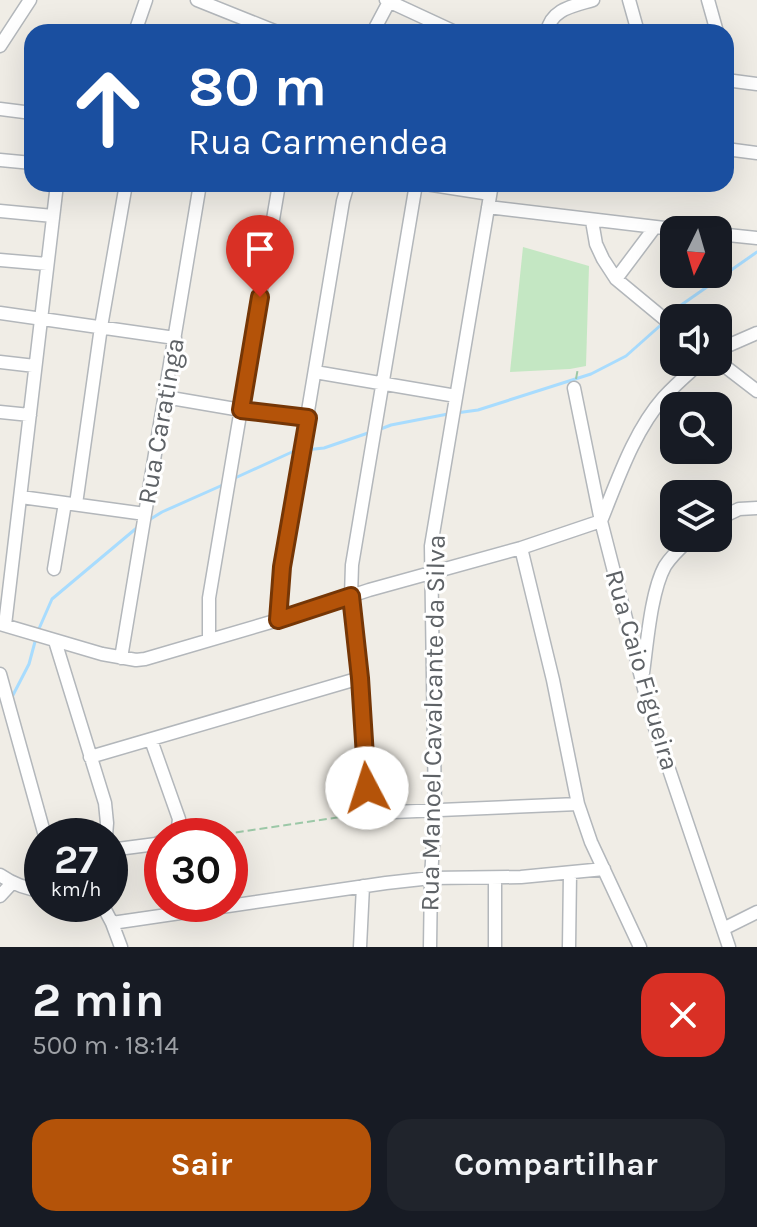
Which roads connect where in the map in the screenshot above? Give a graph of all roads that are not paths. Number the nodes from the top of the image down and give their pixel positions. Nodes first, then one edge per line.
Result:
1 (30, 0) edge
2 (146, 0) edge
3 (197, 0) edge
4 (388, 0) edge
5 (593, 0) edge
6 (629, 0) edge
7 (708, 0) edge
8 (138, 24) edge
9 (257, 24) edge
10 (377, 24) edge
11 (438, 24) edge
12 (548, 24) edge
13 (636, 24) edge
14 (715, 24) edge
15 (0, 46) edge
16 (734, 81) edge
17 (757, 84) edge
18 (0, 109) edge
19 (24, 112) edge
20 (734, 150) edge
21 (757, 153) edge
22 (0, 160) edge
23 (24, 162) edge
24 (56, 192) edge
25 (125, 192) edge
26 (199, 192) edge
27 (278, 192) edge
28 (346, 192) edge
29 (415, 192) edge
30 (490, 195) edge
31 (0, 211) edge
32 (53, 216) junction
33 (592, 221) junction
34 (655, 227) junction
35 (660, 228) edge
36 (732, 235) edge
37 (756, 238) edge
38 (0, 260) edge
39 (47, 264) junction
40 (616, 279) junction
41 (0, 313) edge
42 (660, 316) edge
43 (41, 317) junction
44 (101, 327) junction
45 (757, 333) edge
46 (175, 338) junction
47 (732, 344) edge
48 (0, 362) edge
49 (35, 366) junction
50 (315, 372) junction
51 (732, 372) edge
52 (686, 376) edge
53 (382, 383) junction
54 (574, 388) dead end
55 (757, 391) edge
56 (165, 397) junction
57 (455, 400) junction
58 (241, 410) junction
59 (0, 412) edge
60 (30, 415) junction
61 (308, 418) junction
62 (21, 497) junction
63 (70, 504) junction
64 (757, 508) edge
65 (732, 512) edge
66 (145, 515) junction
67 (601, 521) junction
68 (521, 548) junction
69 (676, 552) edge
70 (54, 569) dead end
71 (433, 573) junction
72 (351, 596) junction
73 (278, 620) junction
74 (3, 624) edge
75 (53, 640) junction
76 (209, 640) junction
77 (121, 658) junction
78 (0, 674) edge
79 (360, 678) junction
80 (642, 680) junction
81 (151, 740) junction
82 (90, 757) junction
83 (578, 804) junction
84 (435, 811) junction
85 (40, 818) edge
86 (106, 818) edge
87 (179, 818) edge
88 (604, 869) junction
89 (570, 873) junction
90 (0, 875) edge
91 (431, 878) junction
92 (495, 878) junction
93 (12, 883) junction
94 (363, 886) junction
95 (24, 887) edge
96 (0, 896) edge
97 (757, 912) edge
98 (112, 923) joint
99 (723, 929) junction
100 (121, 947) edge
101 (360, 947) edge
102 (430, 947) edge
103 (495, 947) edge
104 (569, 947) edge
105 (640, 947) edge
106 (729, 947) edge

1 - 15 street
2 - 8 street
3 - 9 street
4 - 10 street
4 - 11 street
5 - 12 street
6 - 13 street
7 - 14 street
16 - 17 street
18 - 19 street
20 - 21 street
22 - 23 street
24 - 32 street
25 - 44 street
26 - 46 street, Rua Caratinga
27 - 58 street
28 - 50 street
29 - 53 street
30 - 33 street
30 - 57 street, Rua Manoel Cavalcante da Silva
31 - 32 street
32 - 39 street
33 - 34 street
33 - 40 street
34 - 35 street
34 - 40 street
36 - 37 street
38 - 39 street
39 - 43 street
40 - 42 street
41 - 43 street
43 - 44 street
43 - 49 street
44 - 46 street
44 - 63 street
45 - 47 street
46 - 56 street, Rua Caratinga
48 - 49 street
49 - 60 street
50 - 53 street
50 - 61 street
51 - 55 street
52 - 67 street
53 - 57 street
53 - 72 street
54 - 67 street, Rua Caio Figueira
56 - 58 street
56 - 66 street, Rua Caratinga
57 - 71 street, Rua Manoel Cavalcante da Silva
58 - 61 street
58 - 76 street
59 - 60 street
60 - 62 street
61 - 73 street
62 - 63 street
62 - 74 street
63 - 66 street
63 - 70 street
64 - 65 street
66 - 77 street, Rua Caratinga
67 - 68 street
67 - 80 street, Rua Caio Figueira
68 - 71 street
68 - 83 street
69 - 80 street
71 - 72 street
71 - 84 street, Rua Manoel Cavalcante da Silva
72 - 73 street
72 - 79 street
73 - 76 street
74 - 75 street
75 - 77 street
75 - 82 street
76 - 77 street
78 - 85 street
79 - 81 street
79 - 84 street
80 - 99 street, Rua Caio Figueira
81 - 82 street
81 - 87 street
82 - 86 street
83 - 84 street
83 - 88 street
84 - 91 street, Rua Manoel Cavalcante da Silva
88 - 89 street
88 - 105 street
89 - 92 street
89 - 104 street
90 - 93 street
91 - 92 street
91 - 94 street
91 - 102 street, Rua Manoel Cavalcante da Silva
92 - 103 street
93 - 95 street
93 - 96 street
94 - 98 street
94 - 101 street
97 - 99 street
98 - 100 street
99 - 106 street, Rua Caio Figueira

